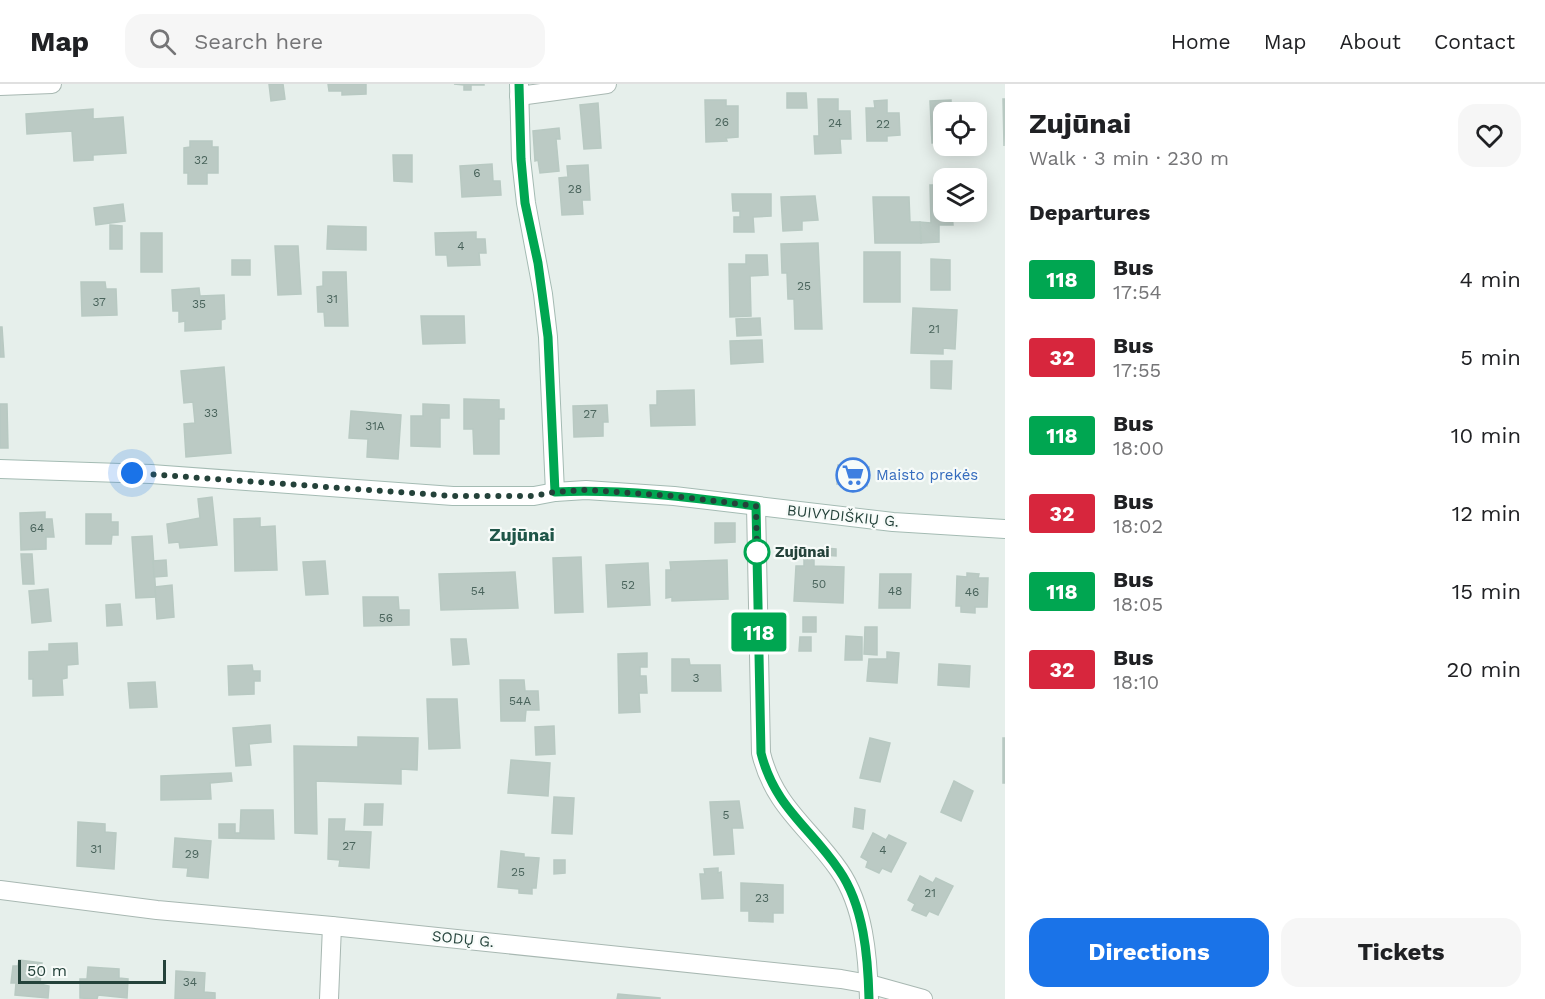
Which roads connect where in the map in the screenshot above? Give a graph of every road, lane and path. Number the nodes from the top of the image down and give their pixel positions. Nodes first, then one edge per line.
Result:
1 (52, 84) edge
2 (608, 84) edge
3 (0, 86) edge
4 (519, 90) edge
5 (0, 469) edge
6 (555, 492) junction
7 (756, 506) junction
8 (1005, 529) edge
9 (0, 890) edge
10 (332, 926) junction
11 (869, 991) edge
12 (329, 999) edge
13 (923, 999) edge

1 - 3 street
2 - 4 street
4 - 6 street
5 - 6 street, BUIVYDIŠKIŲ G.
6 - 7 street, BUIVYDIŠKIŲ G.
7 - 8 street, BUIVYDIŠKIŲ G.
7 - 11 street
9 - 10 street, SODŲ G.
10 - 11 street, SODŲ G.
10 - 12 street
11 - 13 street, SODŲ G.

